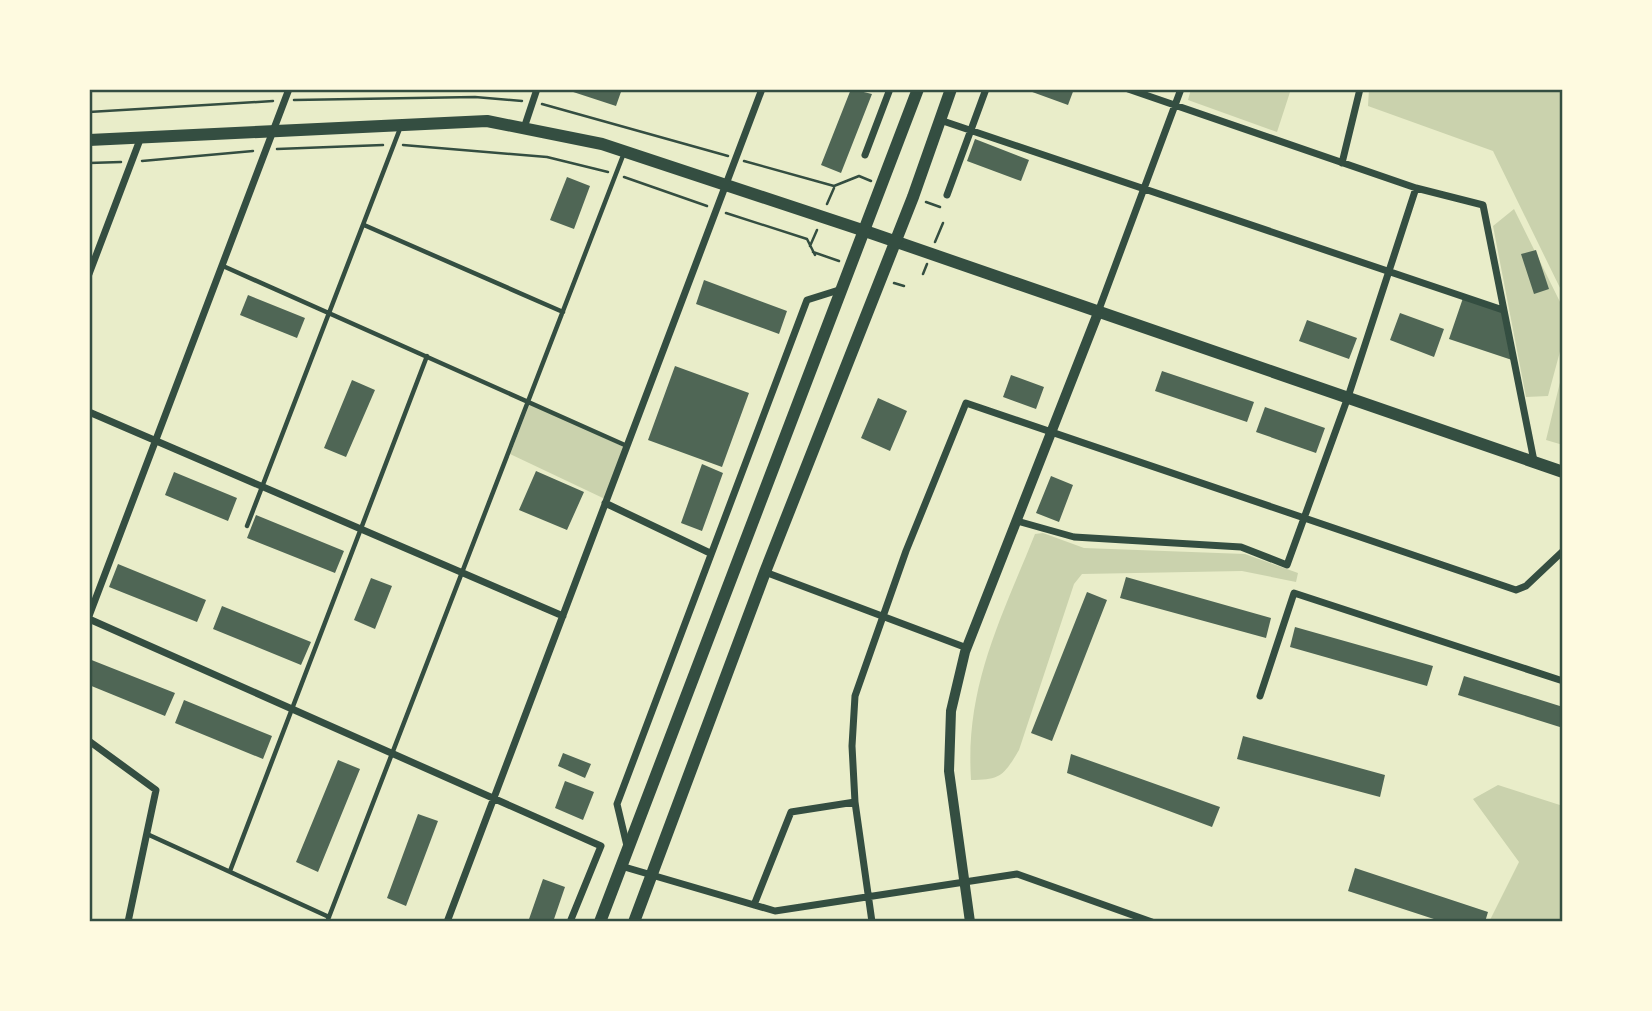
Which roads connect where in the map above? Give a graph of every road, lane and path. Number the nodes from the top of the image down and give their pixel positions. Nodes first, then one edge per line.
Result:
1 (289, 89) edge
2 (537, 89) edge
3 (762, 89) edge
4 (890, 89) edge
5 (918, 89) edge
6 (953, 89) edge
7 (986, 89) edge
8 (1128, 89) edge
9 (1181, 89) edge
10 (1360, 89) edge
11 (1175, 106) junction
12 (940, 120) junction
13 (401, 125) junction
14 (524, 128) junction
15 (274, 130) junction
16 (971, 131) junction
17 (141, 136) junction
18 (89, 140) edge
19 (394, 144) junction
20 (267, 150) junction
21 (625, 152) junction
22 (865, 155) dead end
23 (133, 162) junction
24 (89, 163) edge
25 (1342, 163) junction
26 (616, 174) junction
27 (859, 176) dead end
28 (726, 185) junction
29 (882, 186) junction
30 (1416, 188) junction
31 (1143, 190) junction
32 (947, 195) dead end
33 (913, 197) junction
34 (940, 207) dead end
35 (716, 210) junction
36 (364, 225) junction
37 (865, 231) junction
38 (895, 242) junction
39 (815, 255) dead end
40 (223, 266) junction
41 (89, 274) edge
42 (1389, 274) junction
43 (843, 289) junction
44 (1503, 310) junction
45 (563, 312) junction
46 (330, 313) junction
47 (1098, 313) junction
48 (427, 356) junction
49 (1348, 397) junction
50 (528, 401) junction
51 (89, 412) edge
52 (1051, 433) junction
53 (156, 442) junction
54 (627, 446) junction
55 (1534, 461) junction
56 (1563, 472) edge
57 (261, 487) junction
58 (605, 503) junction
59 (1304, 517) junction
60 (1017, 521) junction
61 (247, 526) dead end
62 (360, 530) junction
63 (1563, 551) edge
64 (710, 553) junction
65 (765, 572) junction
66 (461, 573) junction
67 (563, 616) junction
68 (881, 617) junction
69 (89, 618) edge
70 (967, 648) junction
71 (1563, 681) edge
72 (1260, 696) dead end
73 (291, 709) junction
74 (89, 741) edge
75 (392, 754) junction
76 (494, 798) junction
77 (855, 802) junction
78 (147, 834) junction
79 (628, 849) junction
80 (621, 866) junction
81 (230, 871) junction
82 (652, 875) junction
83 (965, 882) junction
84 (869, 895) junction
85 (754, 905) junction
86 (775, 911) junction
87 (328, 919) edge
88 (128, 922) edge
89 (447, 922) edge
90 (570, 922) edge
91 (600, 922) edge
92 (634, 922) edge
93 (771, 922) edge
94 (872, 922) edge
95 (971, 922) edge
96 (1152, 922) edge

1 - 15 street
2 - 14 street
3 - 28 street
4 - 22 street
5 - 29 main road
6 - 12 main road
7 - 16 street
8 - 11 street
9 - 11 street
10 - 25 street
11 - 25 street
11 - 31 street
12 - 16 street
12 - 33 main road
13 - 14 main road
13 - 15 main road
13 - 19 lane
14 - 21 main road
15 - 17 main road
15 - 20 street
16 - 31 street
16 - 32 street
17 - 18 main road
17 - 23 street
19 - 20 path
19 - 26 path
19 - 36 lane
20 - 23 path
20 - 40 street
21 - 26 lane
21 - 28 main road
23 - 24 path
23 - 41 street
25 - 30 street
26 - 35 path
26 - 45 lane
27 - 29 path
28 - 35 street
28 - 37 main road
29 - 37 main road
30 - 42 street
30 - 44 street
31 - 42 street
31 - 47 street
33 - 34 path
33 - 38 main road
35 - 39 path
35 - 54 street
36 - 45 lane
36 - 46 lane
37 - 38 main road
37 - 43 main road
38 - 47 main road
38 - 65 main road
40 - 46 lane
40 - 53 street
42 - 44 street
42 - 49 street
43 - 64 street
43 - 79 main road
44 - 55 street
45 - 50 lane
46 - 48 lane
46 - 57 lane
47 - 49 main road
47 - 52 street
48 - 50 lane
48 - 62 lane
49 - 55 main road
49 - 59 street
50 - 54 lane
50 - 66 lane
51 - 53 street
52 - 59 street
52 - 60 street
52 - 68 street
53 - 57 street
53 - 69 street
54 - 58 street
55 - 56 main road
57 - 61 lane
57 - 62 street
58 - 64 street
58 - 67 street
59 - 60 street
59 - 63 street
60 - 70 street
62 - 66 street
62 - 73 lane
64 - 79 street
65 - 68 street
65 - 82 main road
66 - 67 street
66 - 75 lane
67 - 76 street
68 - 70 street
68 - 77 street
69 - 73 street
70 - 83 street
71 - 72 street
73 - 75 street
73 - 81 lane
74 - 78 street
75 - 76 street
75 - 87 lane
76 - 89 street
76 - 90 street
77 - 84 street
77 - 85 street
78 - 81 lane
78 - 88 street
79 - 80 main road
80 - 82 street
80 - 91 main road
81 - 87 lane
82 - 85 street
82 - 92 main road
83 - 84 street
83 - 95 street
83 - 96 street
84 - 86 street
84 - 94 street
85 - 86 street
86 - 93 street

